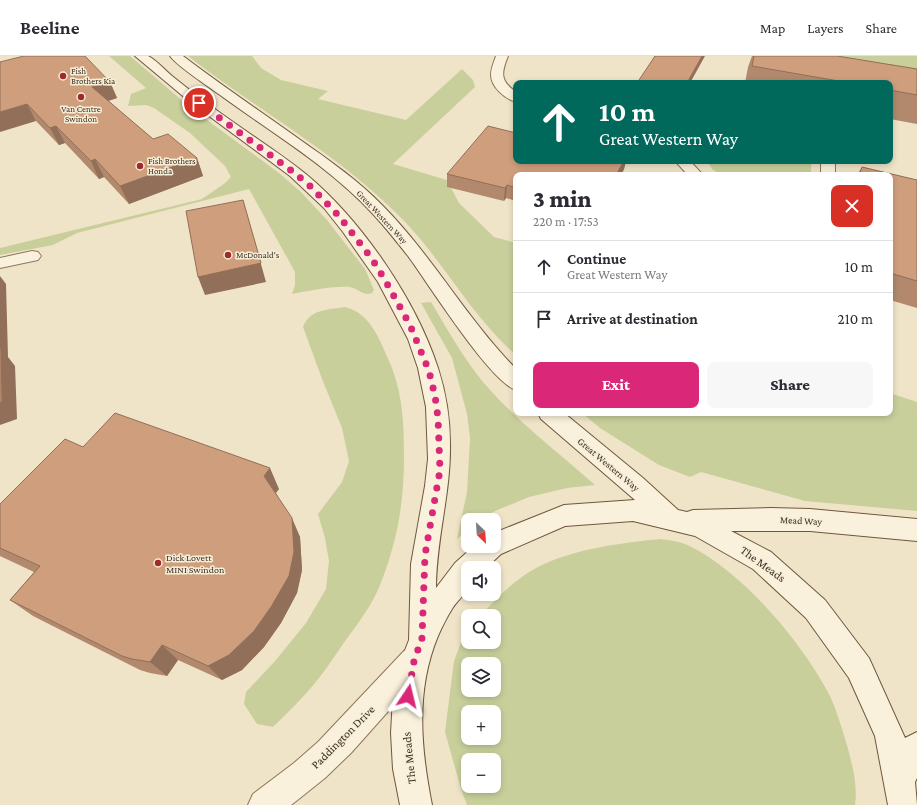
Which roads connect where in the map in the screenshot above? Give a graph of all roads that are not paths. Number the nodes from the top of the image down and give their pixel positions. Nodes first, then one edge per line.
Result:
1 (141, 56) edge
2 (176, 56) edge
3 (502, 56) edge
4 (513, 96) edge
5 (685, 164) edge
6 (693, 172) edge
7 (32, 256) dead end
8 (0, 263) edge
9 (513, 379) edge
10 (552, 416) edge
11 (676, 519) junction
12 (917, 530) edge
13 (501, 540) edge
14 (483, 553) edge
15 (418, 650) junction
16 (917, 747) edge
17 (902, 792) edge
18 (264, 805) edge
19 (416, 805) edge

1 - 15 main road
2 - 9 main road, Great Western Way
3 - 4 main road
5 - 6 main road
7 - 8 main road
10 - 11 main road, Great Western Way
11 - 12 main road, Mead Way
11 - 13 main road, The Meads
11 - 17 main road, The Meads
14 - 15 main road, The Meads
15 - 18 main road, Paddington Drive
15 - 19 main road, The Meads
16 - 17 main road

